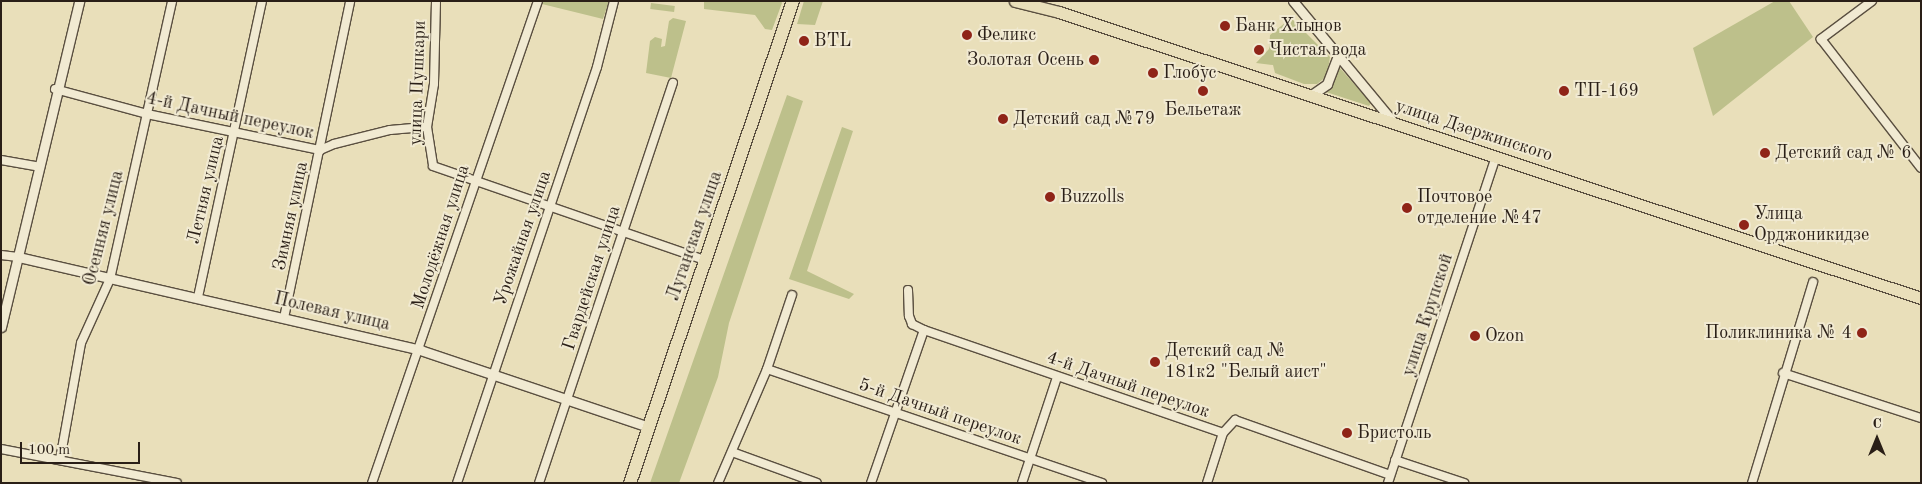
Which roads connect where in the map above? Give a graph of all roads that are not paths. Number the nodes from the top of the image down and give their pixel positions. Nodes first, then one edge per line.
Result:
1 (79, 1) edge
2 (172, 1) edge
3 (262, 1) edge
4 (350, 1) edge
5 (436, 1) edge
6 (538, 1) edge
7 (614, 1) edge
8 (793, 1) edge
9 (1015, 1) edge
10 (1293, 1) edge
11 (1872, 1) edge
12 (1338, 56) junction
13 (673, 83) dead end
14 (56, 89) junction
15 (1310, 96) junction
16 (147, 114) junction
17 (1395, 123) junction
18 (428, 127) junction
19 (234, 134) junction
20 (320, 150) junction
21 (1496, 157) junction
22 (1, 160) edge
23 (39, 167) junction
24 (1921, 168) edge
25 (474, 182) junction
26 (550, 207) junction
27 (623, 232) junction
28 (1, 255) edge
29 (18, 257) junction
30 (705, 260) junction
31 (110, 279) junction
32 (1813, 282) dead end
33 (908, 290) dead end
34 (792, 295) dead end
35 (198, 297) junction
36 (1921, 298) edge
37 (284, 318) junction
38 (1, 327) edge
39 (924, 330) junction
40 (420, 350) junction
41 (767, 369) junction
42 (1783, 372) junction
43 (493, 374) junction
44 (1057, 376) junction
45 (568, 398) junction
46 (897, 413) junction
47 (1921, 418) edge
48 (649, 427) junction
49 (1222, 433) junction
50 (1, 449) edge
51 (732, 452) junction
52 (1030, 459) junction
53 (60, 460) junction
54 (1395, 460) junction
55 (1389, 479) edge
56 (177, 483) edge
57 (372, 483) edge
58 (458, 483) edge
59 (539, 483) edge
60 (630, 483) edge
61 (718, 483) edge
62 (816, 483) edge
63 (871, 483) edge
64 (1022, 483) edge
65 (1102, 483) edge
66 (1207, 483) edge
67 (1464, 483) edge
68 (1752, 483) edge

1 - 14 street
2 - 16 street, Осенняя улица
3 - 19 street, Летняя улица
4 - 20 street, Зимняя улица
5 - 18 street, улица Пушкари
6 - 25 street, Молодёжная улица
7 - 26 street, Урожайная улица
8 - 30 highway, Луганская улица
9 - 15 main road, улица Дзержинского
10 - 12 street
11 - 24 street
12 - 15 street
12 - 17 street
13 - 27 street, Гвардейская улица
14 - 16 street, 4-й Дачный переулок
14 - 23 street
15 - 17 main road, улица Дзержинского
16 - 19 street, 4-й Дачный переулок
16 - 31 street, Осенняя улица
17 - 21 main road, улица Дзержинского
18 - 20 street, 4-й Дачный переулок
18 - 25 street, улица Пушкари
19 - 20 street, 4-й Дачный переулок
19 - 35 street, Летняя улица
20 - 37 street, Зимняя улица
21 - 36 main road, улица Дзержинского
21 - 54 street, улица Крупской
22 - 23 street
23 - 29 street
25 - 26 street
25 - 40 street, Молодёжная улица
26 - 27 street
26 - 43 street, Урожайная улица
27 - 30 street
27 - 45 street, Гвардейская улица
28 - 29 street, Полевая улица
29 - 31 street, Полевая улица
29 - 38 street
30 - 48 highway, Луганская улица
31 - 35 street, Полевая улица
31 - 53 street, Осенняя улица
32 - 42 street
33 - 39 street, 4-й Дачный переулок
34 - 41 street
35 - 37 street, Полевая улица
37 - 40 street, Полевая улица
39 - 44 street, 4-й Дачный переулок
39 - 46 street
40 - 43 street, Полевая улица
40 - 57 street, Молодёжная улица
41 - 46 street, 5-й Дачный переулок
41 - 51 street
42 - 47 street
42 - 68 street
43 - 45 street, Полевая улица
43 - 58 street, Урожайная улица
44 - 49 street, 4-й Дачный переулок
44 - 52 street
45 - 48 street, Полевая улица
45 - 59 street, Гвардейская улица
46 - 52 street, 5-й Дачный переулок
46 - 63 street
48 - 60 highway, Луганская улица
49 - 55 street, 4-й Дачный переулок
49 - 66 street
50 - 53 street
51 - 61 street
51 - 62 street
52 - 64 street
52 - 65 street, 5-й Дачный переулок
53 - 56 street
54 - 55 street, улица Крупской
54 - 67 street

